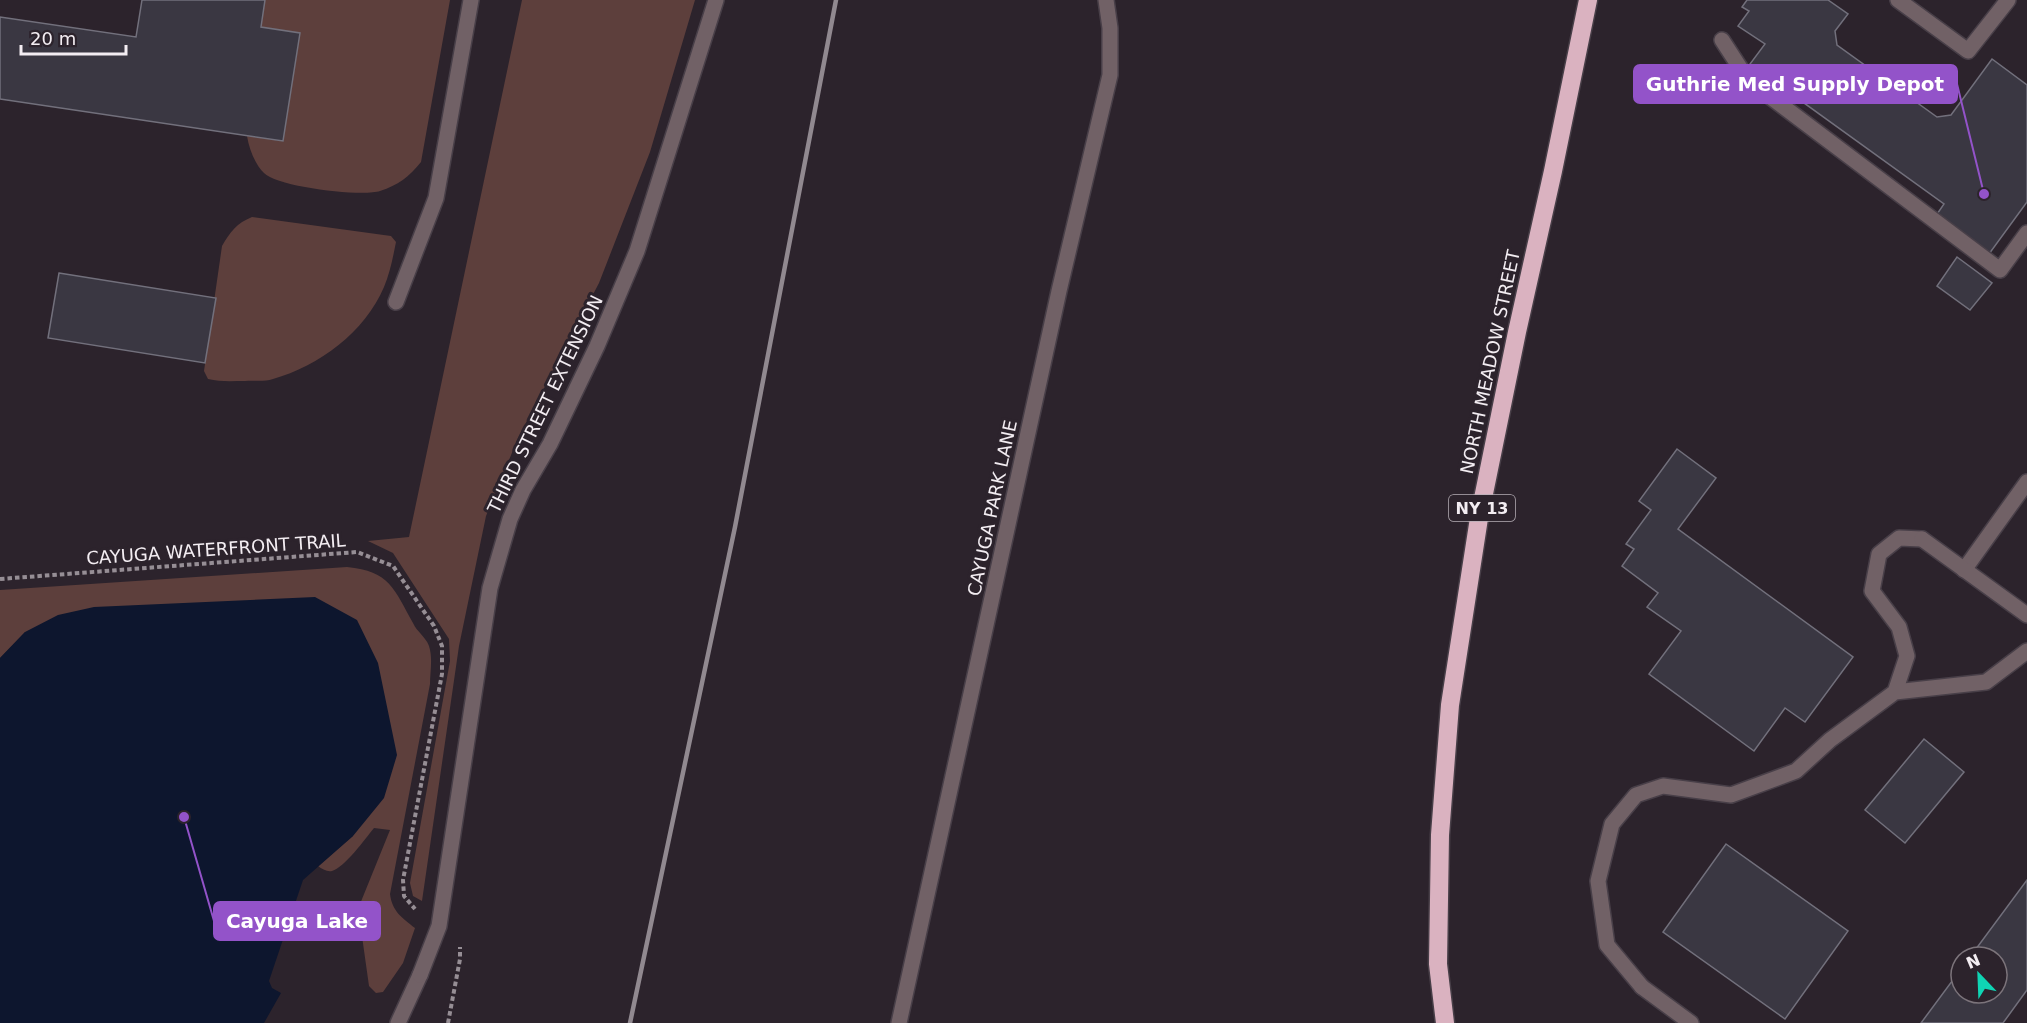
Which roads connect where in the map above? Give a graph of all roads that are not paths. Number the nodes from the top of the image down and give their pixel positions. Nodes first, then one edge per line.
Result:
1 (471, 0) edge
2 (716, 0) edge
3 (1106, 0) edge
4 (1588, 0) edge
5 (1898, 0) edge
6 (2008, 0) edge
7 (1722, 40) dead end
8 (2027, 233) edge
9 (396, 302) dead end
10 (2027, 482) edge
11 (1964, 570) junction
12 (2027, 615) edge
13 (2027, 651) edge
14 (1895, 692) junction
15 (398, 1023) edge
16 (899, 1023) edge
17 (1445, 1023) edge
18 (1691, 1023) edge

1 - 9 street
2 - 15 street, THIRD STREET EXTENSION
3 - 16 street, CAYUGA PARK LANE
4 - 17 highway, NORTH MEADOW STREET / NY 13
5 - 6 street
7 - 8 street
10 - 11 street
11 - 12 street
11 - 14 street
13 - 14 street
14 - 18 street

